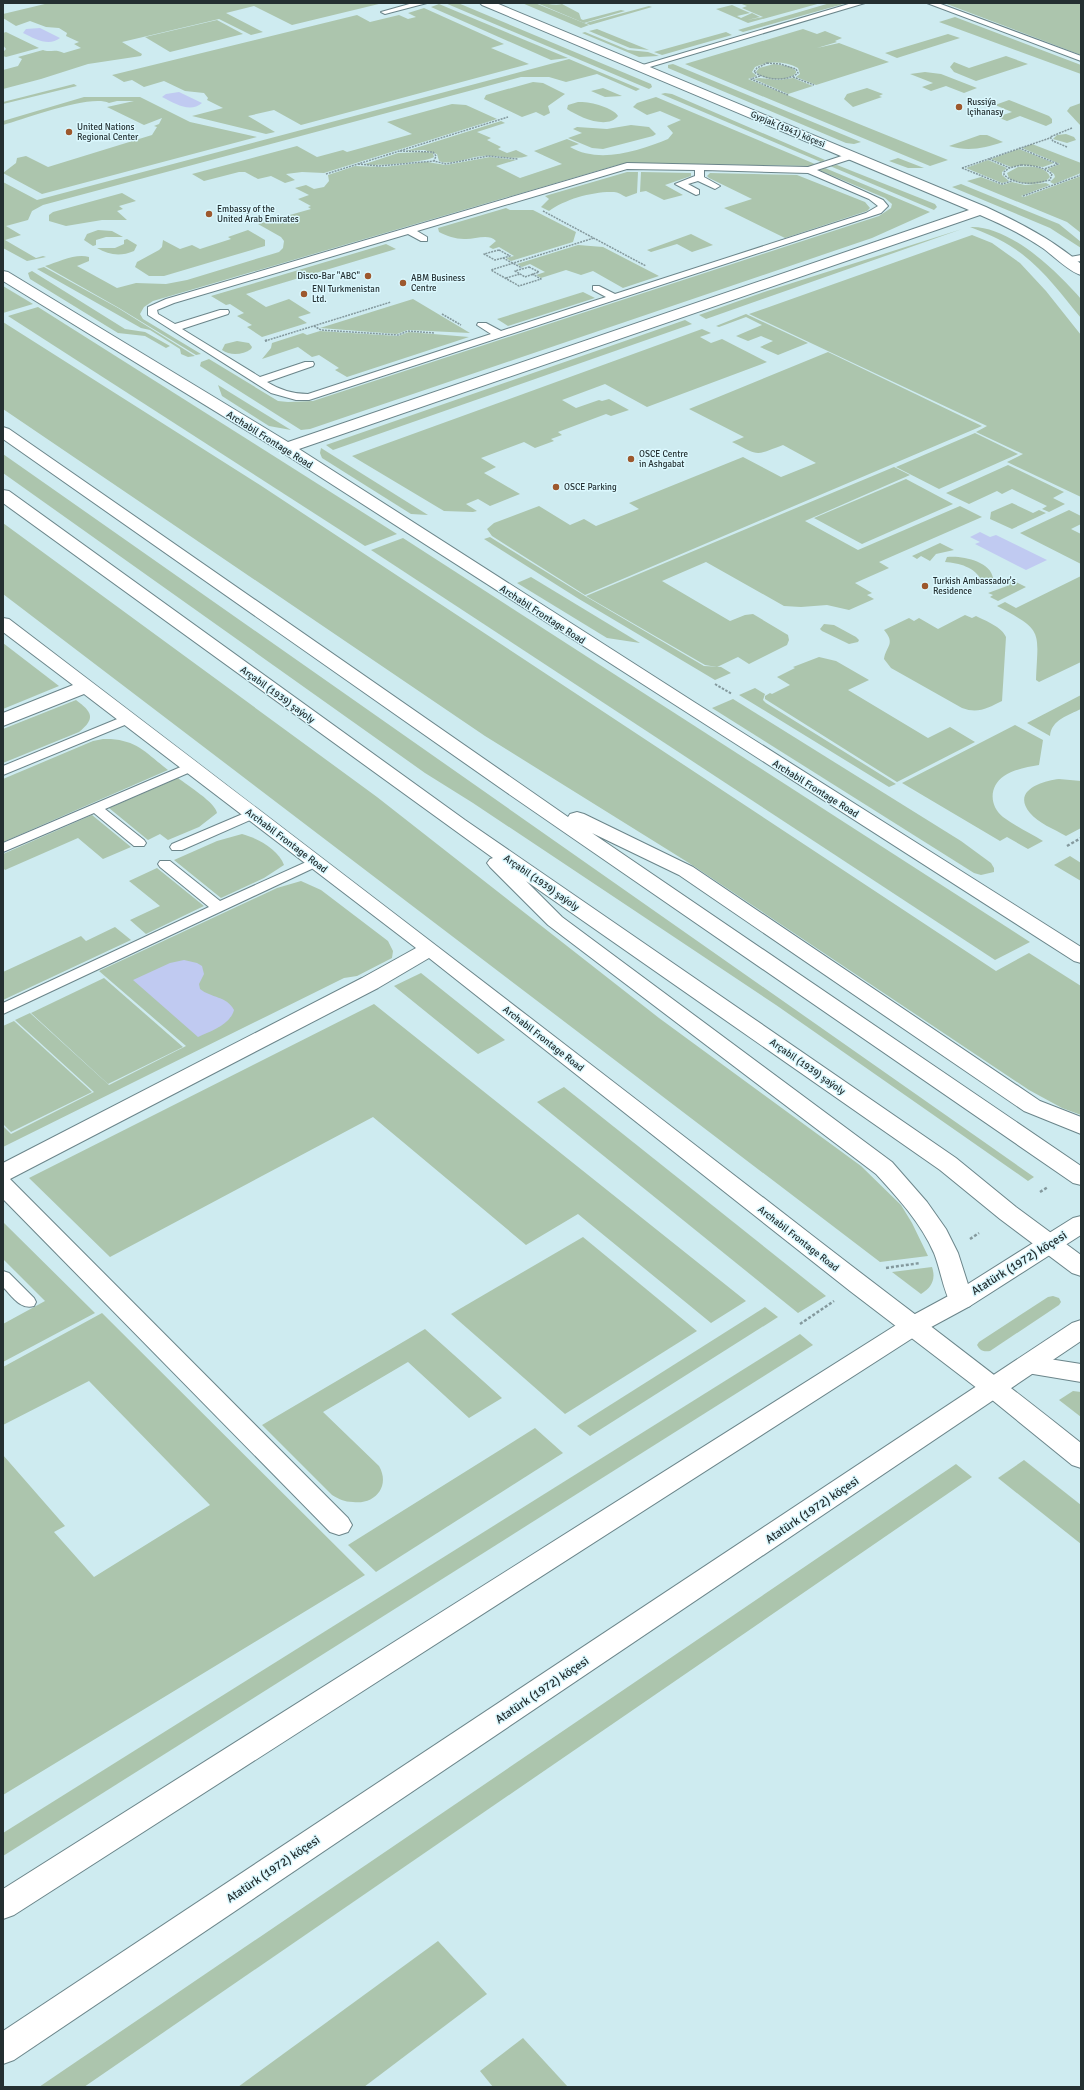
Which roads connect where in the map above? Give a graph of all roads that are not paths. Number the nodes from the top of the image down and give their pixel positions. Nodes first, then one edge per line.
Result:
1 (423, 3) edge
2 (861, 3) edge
3 (931, 3) edge
4 (491, 4) edge
5 (385, 12) dead end
6 (1081, 59) edge
7 (640, 67) junction
8 (851, 156) junction
9 (700, 167) junction
10 (809, 170) junction
11 (699, 178) junction
12 (715, 186) dead end
13 (696, 192) dead end
14 (981, 210) junction
15 (408, 230) junction
16 (424, 239) dead end
17 (1075, 258) edge
18 (1081, 271) edge
19 (3, 275) edge
20 (596, 288) dead end
21 (614, 298) junction
22 (224, 312) dead end
23 (482, 325) dead end
24 (174, 328) junction
25 (500, 335) junction
26 (310, 364) dead end
27 (259, 381) junction
28 (3, 432) edge
29 (286, 448) junction
30 (3, 495) edge
31 (3, 623) edge
32 (85, 687) junction
33 (127, 719) junction
34 (3, 720) edge
35 (190, 767) junction
36 (3, 771) edge
37 (513, 788) junction
38 (96, 808) junction
39 (252, 814) junction
40 (458, 824) junction
41 (139, 843) dead end
42 (177, 847) dead end
43 (3, 848) edge
44 (315, 862) junction
45 (165, 864) dead end
46 (218, 907) junction
47 (430, 949) junction
48 (1081, 956) edge
49 (3, 1009) edge
50 (1081, 1126) edge
51 (3, 1173) edge
52 (1081, 1177) edge
53 (3, 1185) edge
54 (1081, 1224) edge
55 (1050, 1243) junction
56 (1081, 1267) edge
57 (3, 1277) edge
58 (961, 1300) junction
59 (28, 1302) dead end
60 (913, 1326) junction
61 (1081, 1329) edge
62 (1030, 1365) junction
63 (1081, 1373) edge
64 (995, 1388) junction
65 (1081, 1458) edge
66 (339, 1525) dead end
67 (3, 1905) edge
68 (3, 2049) edge

1 - 5 lane
2 - 7 lane
3 - 6 lane
4 - 7 street, Gypjak (1941) köçesi
7 - 8 street, Gypjak (1941) köçesi
8 - 10 lane
8 - 14 street, Gypjak (1941) köçesi
9 - 10 lane
9 - 11 lane
9 - 15 lane
10 - 21 lane
11 - 12 lane
11 - 13 lane
14 - 17 street, Gypjak (1941) köçesi
14 - 29 street
15 - 16 lane
15 - 24 lane
17 - 18 street, Gypjak (1941) köçesi
19 - 29 street, Archabil Frontage Road
20 - 21 lane
21 - 25 lane
22 - 24 lane
23 - 25 lane
24 - 27 lane
25 - 27 lane
26 - 27 lane
28 - 37 street
29 - 48 street, Archabil Frontage Road
30 - 40 street, Arçabil (1939) şaýoly
31 - 32 street, Archabil Frontage Road
32 - 33 street, Archabil Frontage Road
32 - 34 street
33 - 35 street, Archabil Frontage Road
33 - 36 lane
35 - 38 lane
35 - 39 street, Archabil Frontage Road
37 - 50 street
37 - 52 street
38 - 41 lane
38 - 43 lane
39 - 42 lane
39 - 44 street, Archabil Frontage Road
40 - 55 street, Arçabil (1939) şaýoly
40 - 58 street
44 - 46 lane
44 - 47 street, Archabil Frontage Road
45 - 46 lane
46 - 49 lane
47 - 51 street
47 - 60 street, Archabil Frontage Road
53 - 66 street
54 - 55 street, Atatürk (1972) köçesi
55 - 56 street, Arçabil (1939) şaýoly
55 - 58 street, Atatürk (1972) köçesi
57 - 59 lane
58 - 60 street, Atatürk (1972) köçesi
60 - 64 street, Archabil Frontage Road
60 - 67 street, Atatürk (1972) köçesi
61 - 62 street, Atatürk (1972) köçesi
62 - 63 street
62 - 64 street, Atatürk (1972) köçesi
64 - 65 street, Archabil Frontage Road
64 - 68 street, Atatürk (1972) köçesi

